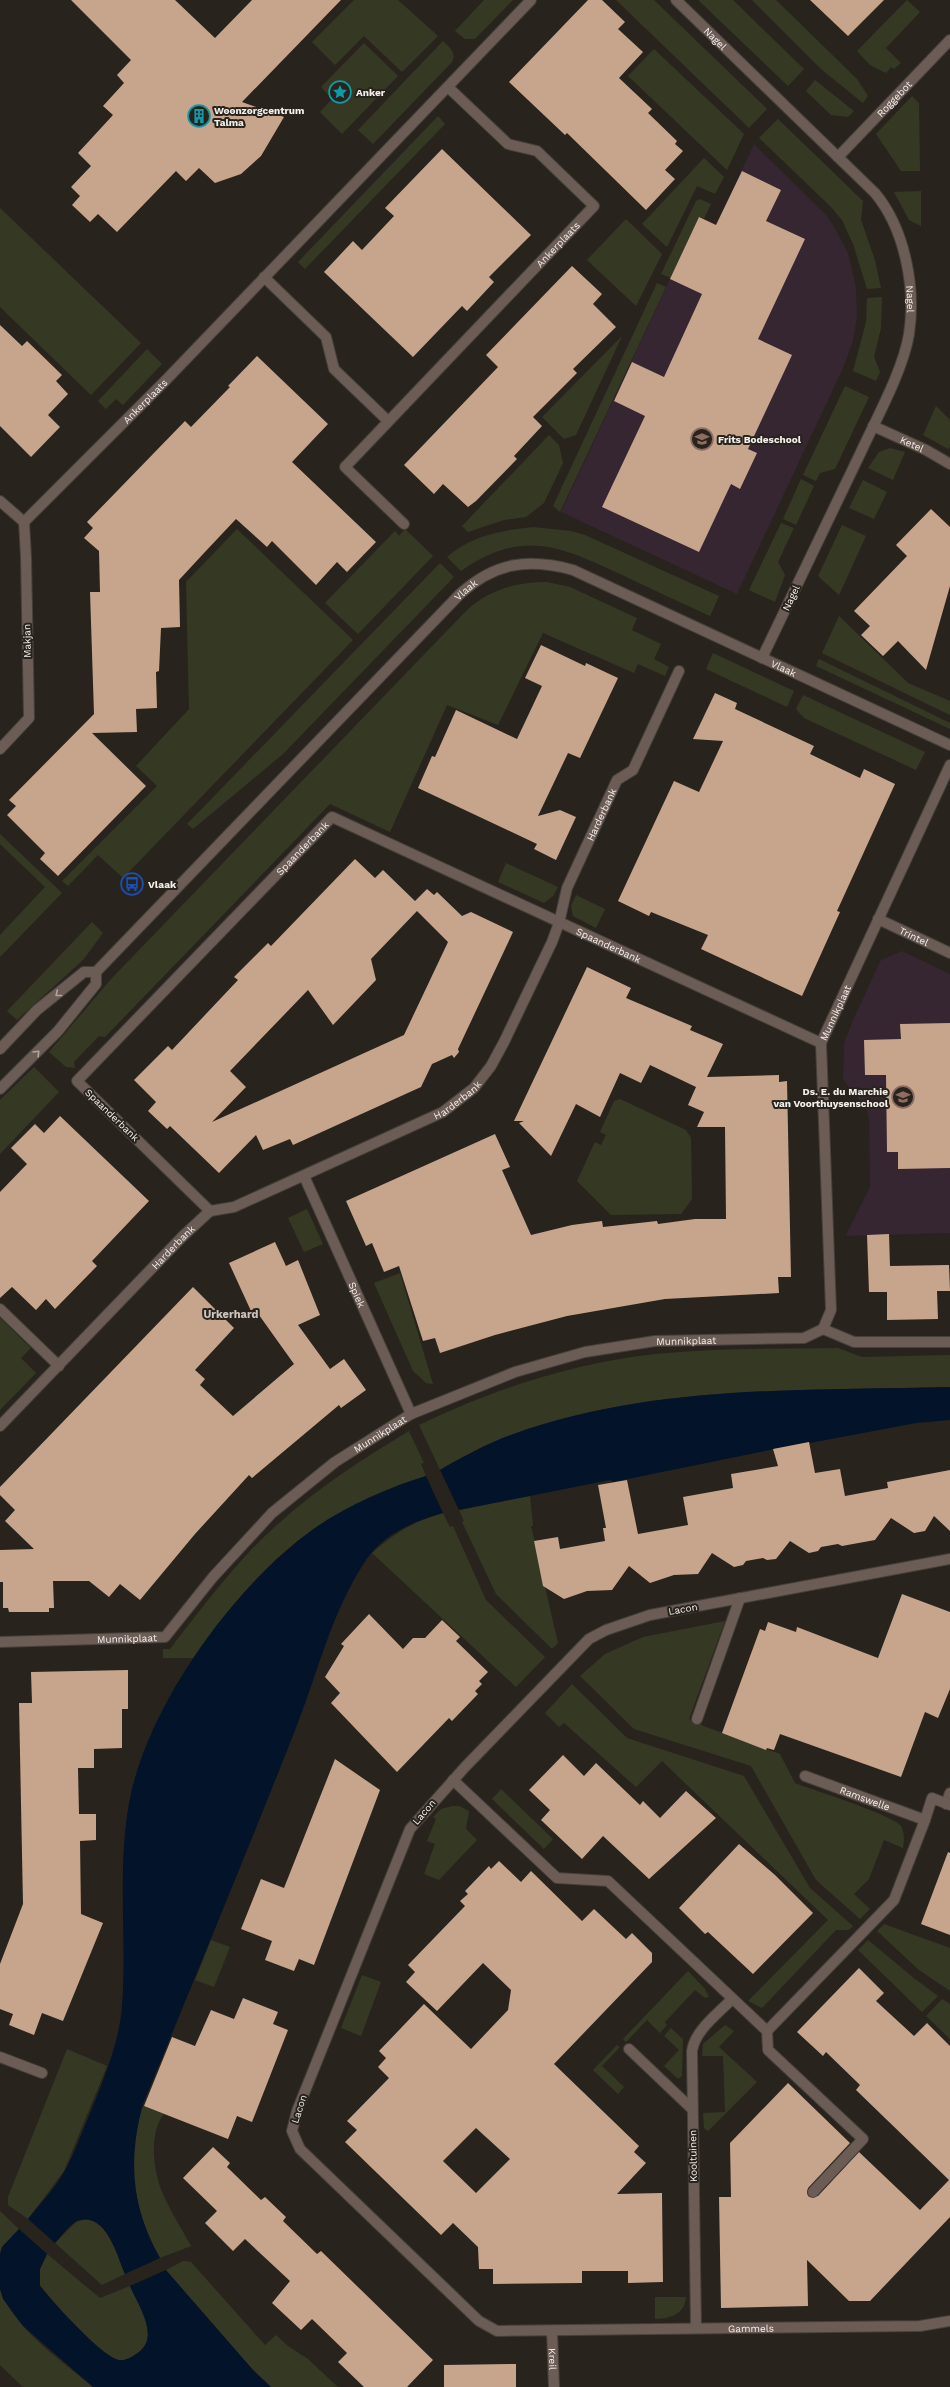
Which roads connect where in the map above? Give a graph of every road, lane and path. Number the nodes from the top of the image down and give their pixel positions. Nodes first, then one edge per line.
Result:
1 (532, 0) edge
2 (676, 0) edge
3 (950, 40) edge
4 (448, 87) junction
5 (838, 157) junction
6 (264, 277) junction
7 (388, 421) junction
8 (873, 426) junction
9 (950, 464) edge
10 (0, 501) edge
11 (24, 522) junction
12 (404, 524) dead end
13 (762, 658) junction
14 (679, 671) dead end
15 (950, 745) edge
16 (0, 749) edge
17 (950, 765) edge
18 (878, 919) junction
19 (559, 923) junction
20 (950, 953) edge
21 (96, 972) junction
22 (821, 1043) junction
23 (0, 1049) edge
24 (0, 1089) edge
25 (304, 1176) junction
26 (210, 1211) junction
27 (0, 1309) edge
28 (823, 1329) junction
29 (950, 1342) edge
30 (59, 1366) junction
31 (411, 1414) junction
32 (0, 1426) edge
33 (950, 1559) edge
34 (740, 1598) junction
35 (0, 1642) edge
36 (697, 1719) dead end
37 (805, 1776) dead end
38 (453, 1780) junction
39 (950, 1793) edge
40 (948, 1804) edge
41 (924, 1820) junction
42 (732, 1999) junction
43 (767, 2031) junction
44 (629, 2049) dead end
45 (0, 2057) edge
46 (42, 2073) dead end
47 (692, 2109) junction
48 (813, 2192) dead end
49 (950, 2321) edge
50 (696, 2328) junction
51 (552, 2331) junction
52 (554, 2387) edge

1 - 4 street, Ankerplaats
2 - 5 street, Nagel
3 - 5 street, Roggebot
4 - 6 street, Ankerplaats
4 - 7 street, Ankerplaats
5 - 8 street, Nagel
6 - 7 street
6 - 11 street, Ankerplaats
7 - 12 street, Ankerplaats
8 - 9 street, Ketel
8 - 13 street, Nagel
10 - 11 street
11 - 16 street, Makjan
13 - 15 street, Vlaak
13 - 21 street, Vlaak
14 - 19 street, Harderbank
17 - 18 street, Munnikplaat
18 - 20 street, Trintel
18 - 22 street, Munnikplaat
19 - 22 street, Spaanderbank
19 - 25 street, Harderbank
19 - 26 street, Spaanderbank
21 -> 23 street
24 -> 21 street, Vlaak
22 - 28 street, Munnikplaat
25 - 26 street, Harderbank
25 - 31 street, Spiek
26 - 30 street, Harderbank
27 - 30 street
28 - 29 street
28 - 31 street, Munnikplaat
30 - 32 street, Harderbank
31 - 35 street, Munnikplaat
33 - 34 street, Lacon
34 - 36 street
34 - 38 street, Lacon
37 - 41 street, Ramswelle
38 - 42 street
38 - 51 street, Lacon
39 - 40 street
40 - 41 street
41 - 43 street
42 - 43 street
42 - 47 street, Kooltuinen
43 - 48 street
44 - 47 street
45 - 46 street
47 - 50 street, Kooltuinen
49 - 50 street, Gammels
50 - 51 street, Gammels
51 - 52 street, Kreil

